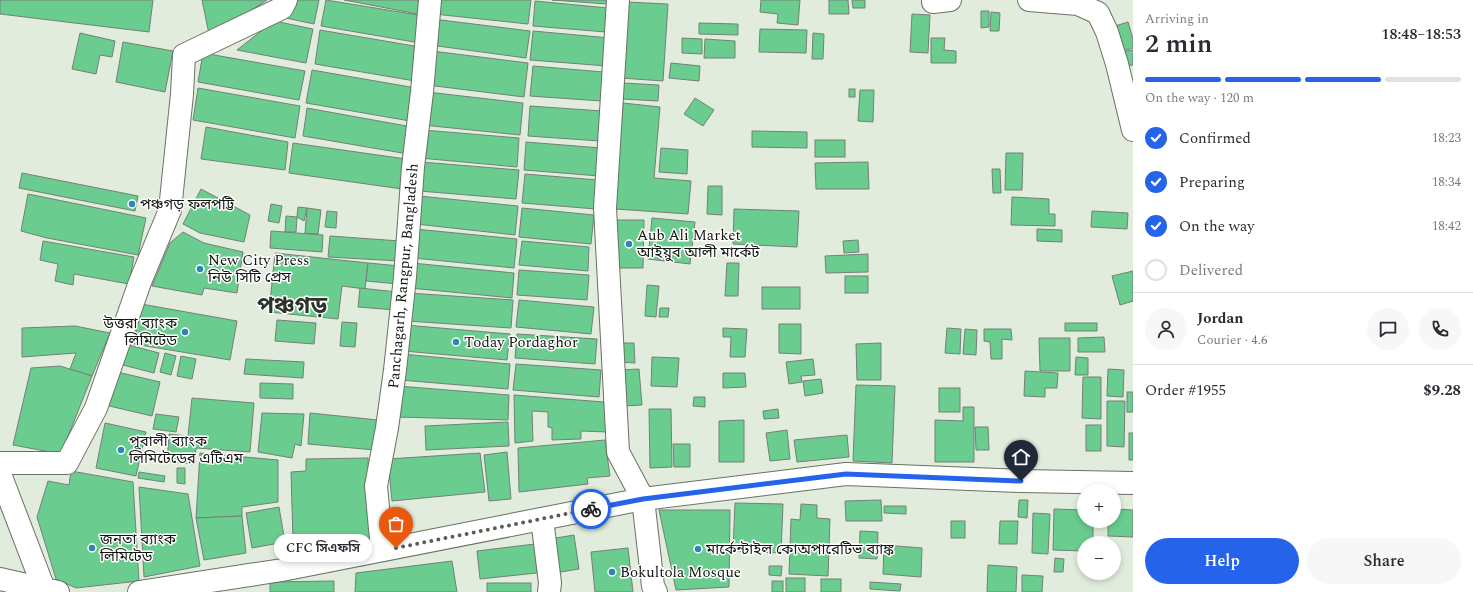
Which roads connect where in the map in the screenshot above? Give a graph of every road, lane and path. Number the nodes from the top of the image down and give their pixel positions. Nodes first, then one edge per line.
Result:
1 (286, 0) edge
2 (430, 0) edge
3 (618, 0) edge
4 (1029, 0) edge
5 (1133, 130) edge
6 (0, 463) edge
7 (0, 474) edge
8 (1133, 483) edge
9 (643, 499) junction
10 (542, 519) junction
11 (382, 550) junction
12 (0, 579) edge
13 (51, 591) edge
14 (139, 592) edge
15 (549, 592) edge
16 (656, 592) edge

1 - 6 street
2 - 11 street, Panchagarh, Rangpur, Bangladesh
3 - 9 street
4 - 5 street
7 - 13 street
8 - 9 street
9 - 10 street
9 - 16 street
10 - 11 street
10 - 15 street
11 - 14 street
12 - 13 street

